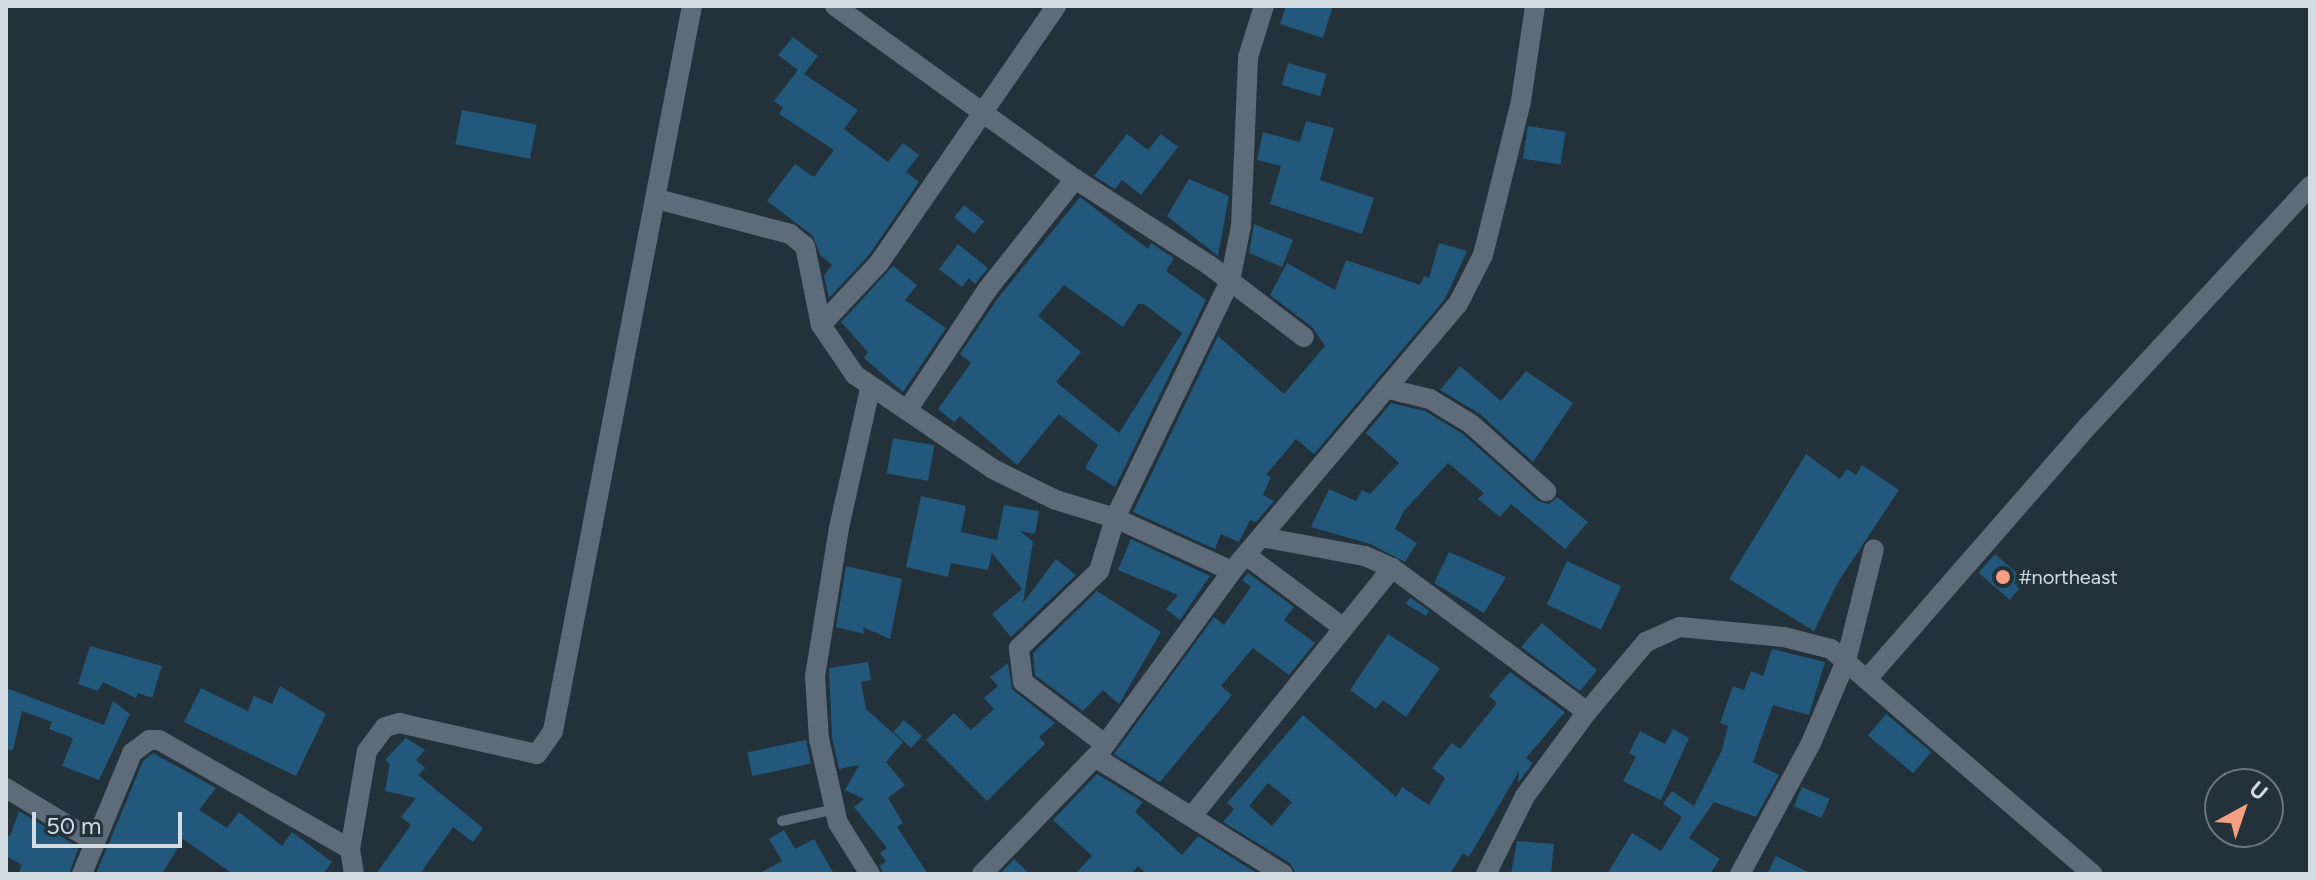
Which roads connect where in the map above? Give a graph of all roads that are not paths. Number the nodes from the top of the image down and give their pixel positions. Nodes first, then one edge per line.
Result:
1 (692, 6) edge
2 (835, 6) edge
3 (1056, 6) edge
4 (1264, 6) edge
5 (1535, 6) edge
6 (984, 114) junction
7 (1075, 179) junction
8 (2310, 186) edge
9 (657, 199) junction
10 (1230, 281) junction
11 (821, 325) junction
12 (1304, 337) dead end
13 (870, 389) junction
14 (1389, 389) junction
15 (908, 409) junction
16 (1546, 491) dead end
17 (1115, 518) junction
18 (1261, 537) junction
19 (1874, 549) dead end
20 (1246, 555) junction
21 (1392, 568) junction
22 (1232, 571) junction
23 (1341, 626) junction
24 (1846, 661) junction
25 (1868, 678) junction
26 (1587, 712) junction
27 (1100, 748) junction
28 (6, 788) edge
29 (835, 809) junction
30 (1192, 816) junction
31 (782, 821) dead end
32 (95, 842) junction
33 (350, 849) junction
34 (82, 874) edge
35 (354, 874) edge
36 (870, 874) edge
37 (982, 874) edge
38 (1283, 874) edge
39 (1486, 874) edge
40 (1740, 874) edge
41 (2093, 874) edge

1 - 9 street
2 - 6 street
3 - 6 street
4 - 10 street
5 - 14 street
6 - 7 street
6 - 11 street
7 - 10 street
7 - 15 street
8 - 25 street
9 - 11 street
9 - 33 street
10 - 12 street
10 - 17 street
11 - 13 street
13 - 15 street
13 - 29 street
14 - 16 street
14 - 18 street
15 - 17 street
17 - 22 street
17 - 27 street
18 - 20 street
18 - 21 street
19 - 24 street
20 - 22 street
20 - 23 street
21 - 23 street
21 - 26 street
22 - 27 street
23 - 30 street
24 - 25 street
24 - 26 street
24 - 40 street
25 - 41 street
26 - 39 street
27 - 30 street
27 - 37 street
28 - 32 street
29 - 31 lane
29 - 36 street
30 - 38 street
32 - 33 street
32 - 34 street
33 - 35 street

